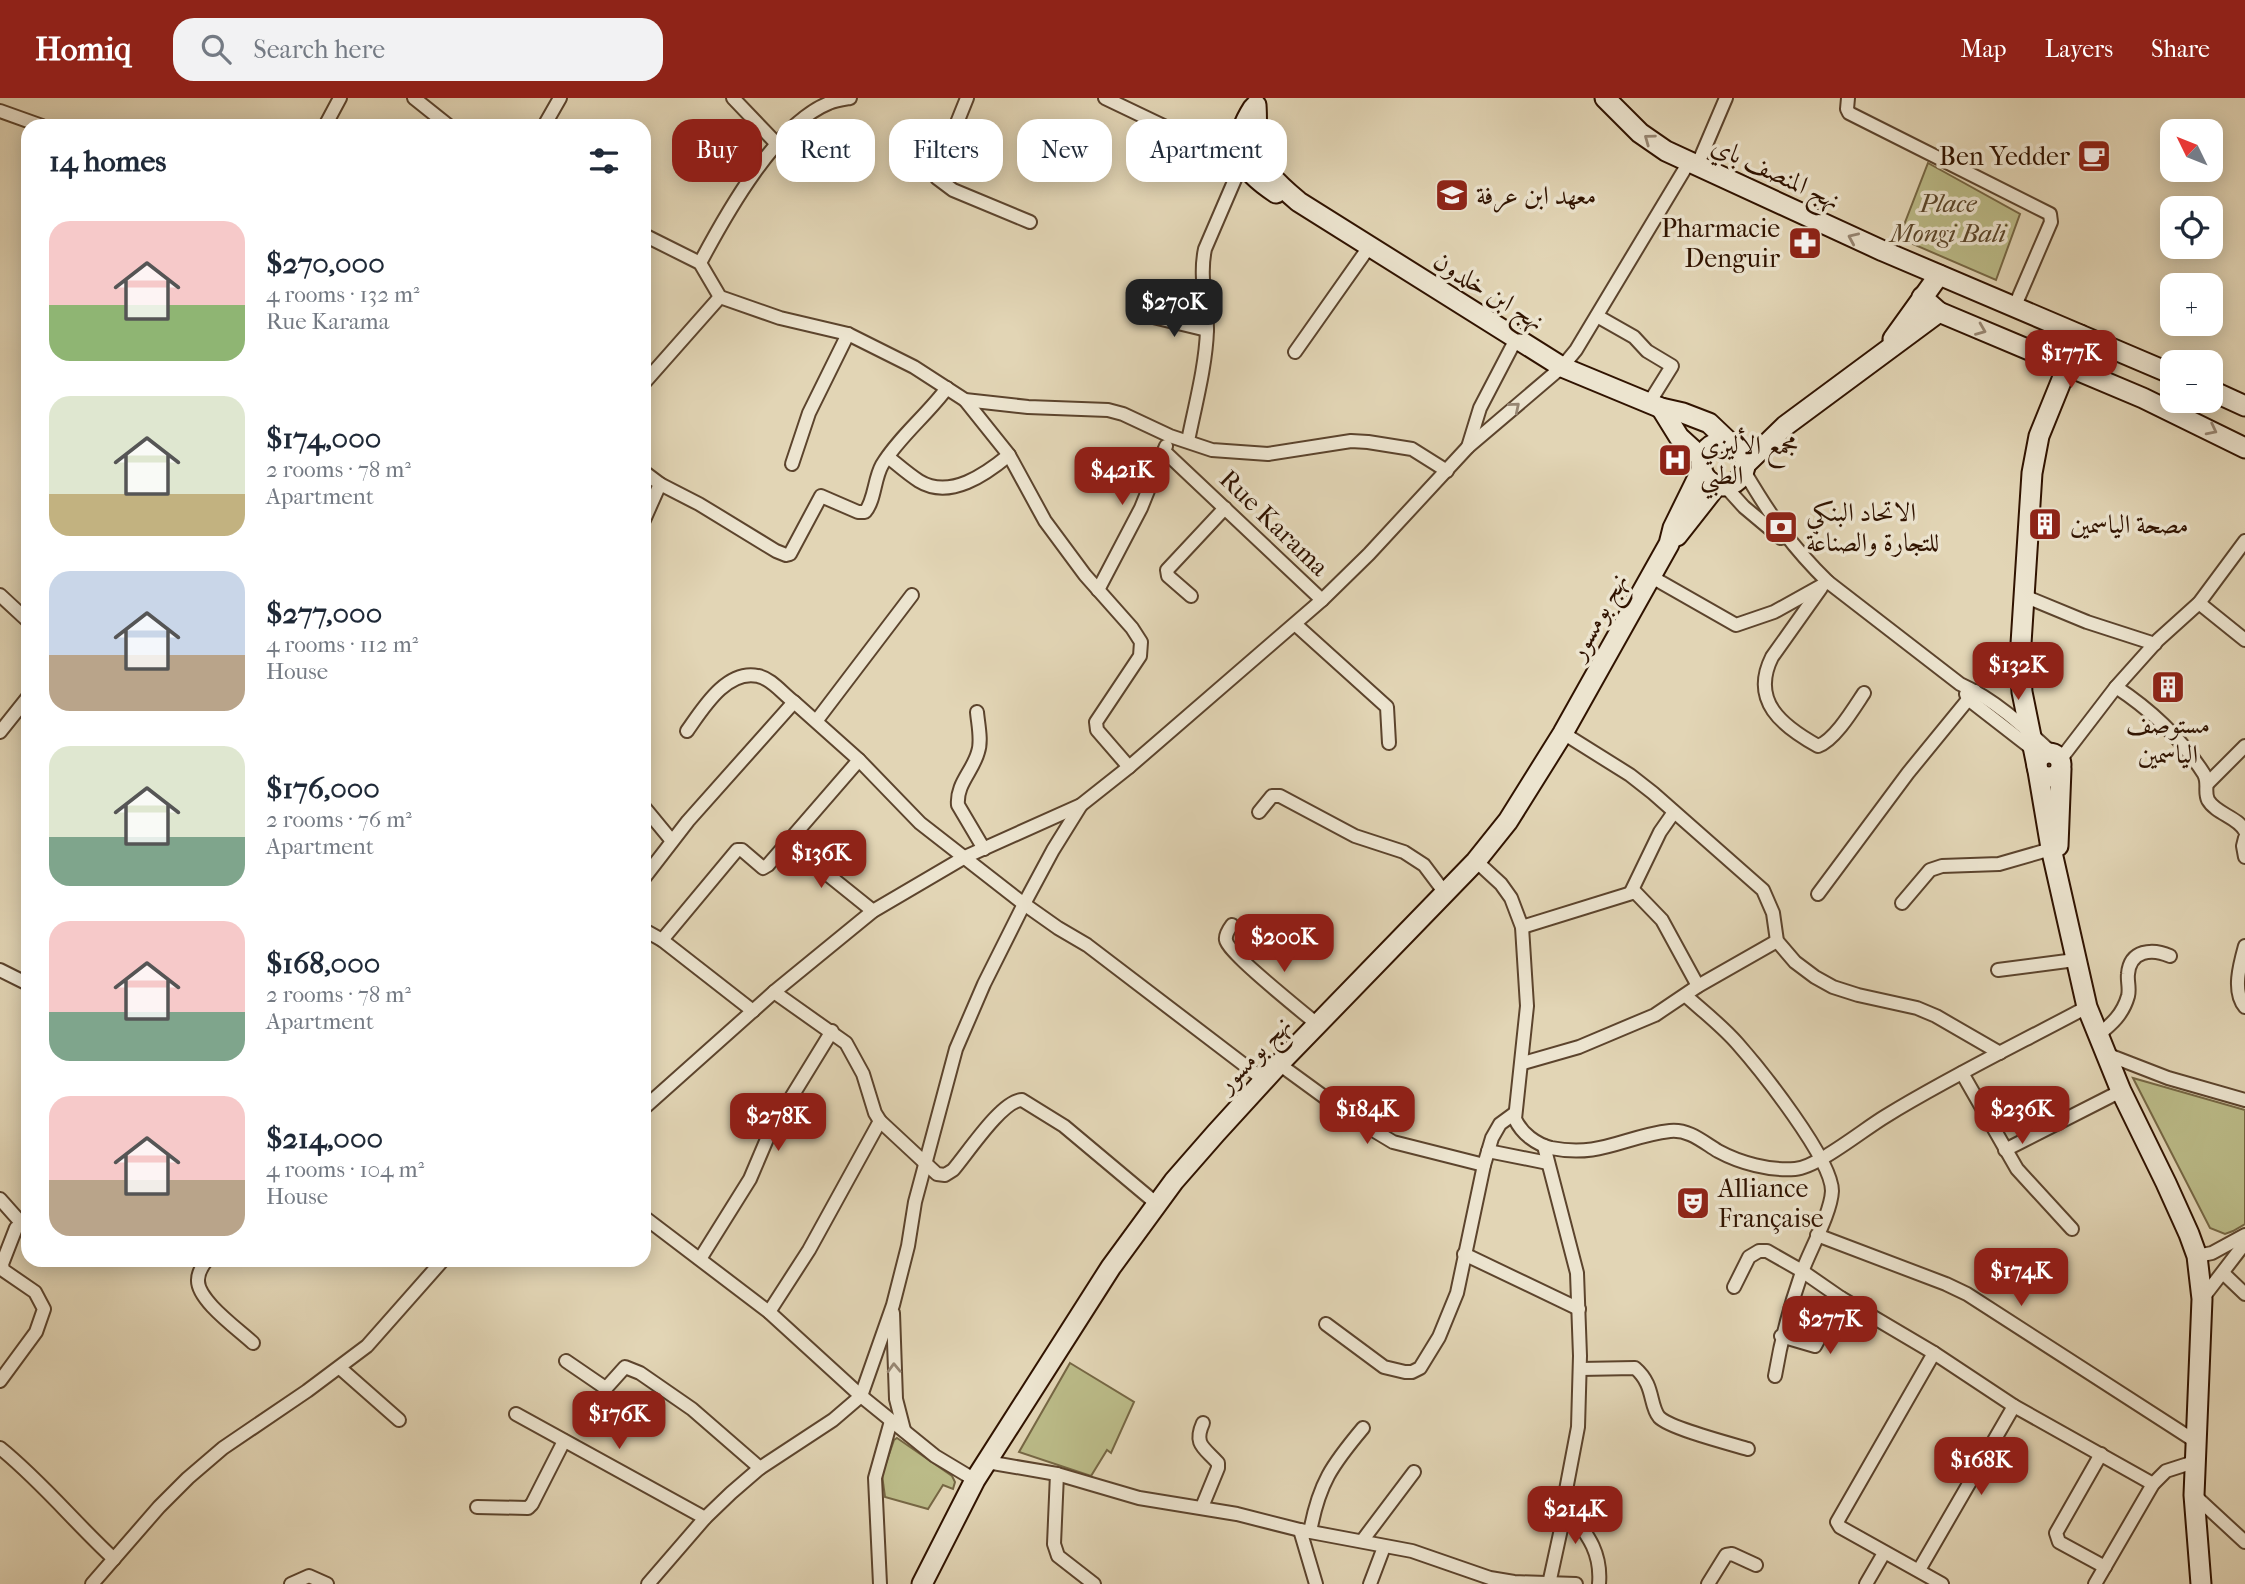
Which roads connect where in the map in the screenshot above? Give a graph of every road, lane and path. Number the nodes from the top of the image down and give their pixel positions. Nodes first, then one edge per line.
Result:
1 (340, 98) edge
2 (414, 98) edge
3 (560, 98) edge
4 (733, 98) edge
5 (850, 98) edge
6 (967, 98) edge
7 (1105, 98) edge
8 (1605, 98) edge
9 (1726, 98) edge
10 (1848, 98) edge
11 (1257, 101) edge
12 (0, 111) edge
13 (22, 119) edge
14 (330, 119) edge
15 (440, 119) edge
16 (548, 119) edge
17 (805, 119) edge
18 (1149, 119) edge
19 (1248, 119) edge
20 (776, 143) edge
21 (776, 145) edge
22 (1693, 164) junction
23 (1237, 182) edge
24 (1277, 182) edge
25 (1030, 222) dead end
26 (651, 238) edge
27 (1369, 247) junction
28 (700, 263) junction
29 (1939, 275) junction
30 (720, 297) junction
31 (1922, 297) junction
32 (2014, 308) junction
33 (1939, 312) junction
34 (1149, 316) dead end
35 (1597, 316) junction
36 (1207, 330) junction
37 (848, 334) junction
38 (2080, 335) junction
39 (1516, 339) junction
40 (1295, 352) dead end
41 (1881, 356) junction
42 (1562, 367) junction
43 (2066, 367) junction
44 (2160, 369) edge
45 (651, 375) edge
46 (947, 388) junction
47 (2223, 396) edge
48 (965, 400) junction
49 (1655, 406) junction
50 (2245, 406) edge
51 (1785, 426) junction
52 (1170, 436) junction
53 (1188, 441) junction
54 (1731, 442) junction
55 (1468, 447) junction
56 (2245, 448) edge
57 (1164, 452) junction
58 (1009, 455) junction
59 (888, 457) junction
60 (792, 464) dead end
61 (1702, 464) junction
62 (1745, 467) junction
63 (1447, 471) junction
64 (651, 477) edge
65 (660, 484) junction
66 (1721, 486) junction
67 (651, 504) edge
68 (1225, 508) junction
69 (2245, 541) edge
70 (1669, 544) junction
71 (1793, 546) junction
72 (1650, 576) junction
73 (1826, 583) junction
74 (1098, 590) junction
75 (912, 594) dead end
76 (0, 596) edge
77 (1191, 596) dead end
78 (2024, 596) junction
79 (1322, 600) junction
80 (2199, 603) junction
81 (21, 615) edge
82 (1295, 624) junction
83 (2245, 640) edge
84 (2155, 643) junction
85 (2116, 687) junction
86 (1864, 692) dead end
87 (1972, 695) junction
88 (794, 702) junction
89 (21, 706) edge
90 (977, 712) dead end
91 (817, 720) junction
92 (0, 732) edge
93 (687, 732) dead end
94 (1563, 733) junction
95 (1389, 743) dead end
96 (2245, 746) edge
97 (2044, 758) junction
98 (859, 760) junction
99 (1129, 767) junction
100 (2208, 783) junction
101 (1082, 805) junction
102 (1259, 812) dead end
103 (1674, 812) junction
104 (651, 816) edge
105 (2245, 831) edge
106 (2245, 838) edge
107 (672, 841) junction
108 (783, 847) junction
109 (2054, 848) junction
110 (984, 849) junction
111 (965, 857) junction
112 (2245, 857) edge
113 (1476, 860) junction
114 (651, 869) edge
115 (1631, 892) junction
116 (1445, 893) junction
117 (1818, 894) dead end
118 (1902, 903) dead end
119 (1024, 904) junction
120 (873, 911) junction
121 (1232, 925) dead end
122 (1522, 928) junction
123 (651, 934) edge
124 (662, 940) junction
125 (1777, 941) junction
126 (2244, 950) edge
127 (2170, 956) dead end
128 (2075, 960) junction
129 (1997, 970) dead end
130 (0, 971) edge
131 (21, 981) edge
132 (1698, 986) junction
133 (774, 992) junction
134 (1686, 996) junction
135 (2087, 1006) junction
136 (2245, 1007) edge
137 (753, 1011) junction
138 (1318, 1025) junction
139 (832, 1031) junction
140 (2098, 1035) junction
141 (2000, 1053) junction
142 (2106, 1054) junction
143 (1523, 1063) junction
144 (1279, 1064) junction
145 (1962, 1073) junction
146 (1264, 1080) junction
147 (2121, 1091) junction
148 (2245, 1100) edge
149 (651, 1102) edge
150 (1515, 1113) junction
151 (880, 1121) junction
152 (1544, 1146) junction
153 (2005, 1150) junction
154 (1488, 1151) junction
155 (1821, 1160) junction
156 (1548, 1163) junction
157 (925, 1164) junction
158 (1484, 1165) junction
159 (0, 1199) edge
160 (1157, 1203) junction
161 (651, 1222) edge
162 (21, 1224) edge
163 (21, 1227) edge
164 (2072, 1229) dead end
165 (21, 1230) edge
166 (0, 1235) edge
167 (1817, 1235) junction
168 (2245, 1235) edge
169 (2245, 1243) edge
170 (1464, 1254) junction
171 (2197, 1256) junction
172 (700, 1259) junction
173 (202, 1267) edge
174 (437, 1267) edge
175 (1802, 1271) junction
176 (2223, 1273) junction
177 (1734, 1287) dead end
178 (2245, 1294) edge
179 (1841, 1298) junction
180 (2202, 1299) junction
181 (893, 1305) junction
182 (1578, 1309) junction
183 (769, 1312) junction
184 (1326, 1324) dead end
185 (1782, 1336) junction
186 (253, 1343) dead end
187 (1934, 1353) junction
188 (566, 1361) dead end
189 (340, 1368) junction
190 (1580, 1369) junction
191 (1775, 1376) dead end
192 (0, 1381) edge
193 (860, 1396) junction
194 (2014, 1406) junction
195 (516, 1414) dead end
196 (399, 1420) dead end
197 (891, 1421) junction
198 (1203, 1423) dead end
199 (1363, 1428) dead end
200 (905, 1430) junction
201 (564, 1441) junction
202 (2195, 1441) junction
203 (0, 1448) edge
204 (1748, 1449) dead end
205 (2101, 1454) junction
206 (987, 1461) junction
207 (2194, 1462) junction
208 (760, 1468) junction
209 (1414, 1472) dead end
210 (1057, 1474) junction
211 (975, 1480) junction
212 (2154, 1484) junction
213 (2193, 1495) junction
214 (1566, 1506) junction
215 (477, 1507) dead end
216 (1202, 1507) junction
217 (705, 1518) junction
218 (1305, 1531) junction
219 (1362, 1541) junction
220 (2245, 1542) edge
221 (1384, 1546) junction
222 (1884, 1553) junction
223 (114, 1559) junction
224 (1756, 1564) dead end
225 (2105, 1567) junction
226 (1919, 1570) junction
227 (97, 1579) edge
228 (1549, 1583) edge
229 (111, 1584) edge
230 (291, 1584) edge
231 (327, 1584) edge
232 (648, 1584) edge
233 (880, 1584) edge
234 (922, 1584) edge
235 (1094, 1584) edge
236 (1317, 1584) edge
237 (1370, 1584) edge
238 (1576, 1584) edge
239 (1599, 1584) edge
240 (1708, 1584) edge
241 (1866, 1584) edge
242 (1942, 1584) edge
243 (2095, 1584) edge
244 (2201, 1584) edge

1 - 14 street
2 - 15 street
3 - 16 street
4 - 20 street
5 - 17 street
6 - 25 street
7 - 18 street, نهج ابن خلدون
22 -> 8 main road, نهج المنصف باي
9 - 22 street
10 - 32 street
11 - 19 main road
12 - 13 street
21 - 28 street
29 -> 22 main road, نهج المنصف باي
22 - 35 street
23 - 36 street
24 - 27 main road, نهج ابن خلدون
26 - 28 street
27 - 39 main road, نهج ابن خلدون
27 - 40 street
28 - 30 street
29 - 31 main road, نهج بومسور
29 - 32 main road, نهج المنصف باي
30 - 37 street
30 - 45 street
31 - 33 main road
31 - 41 main road, نهج بومسور
32 - 38 main road, نهج المنصف باي
33 - 41 main road, نهج بومسور
33 -> 43 main road
34 - 36 street
35 - 42 street
35 - 49 street
36 - 53 street
37 - 46 street
37 - 60 street
38 - 43 main road
38 - 44 main road, نهج المنصف باي
39 - 42 main road, نهج ابن خلدون
39 - 55 street
41 - 51 main road, نهج بومسور
42 - 49 main road, نهج ابن خلدون
55 -> 42 street
43 -> 56 main road
43 - 78 main road
46 - 48 street
46 - 59 street
47 - 50 main road
48 - 52 street
48 - 58 street
49 - 54 main road, نهج ابن خلدون
49 - 61 main road
51 - 54 main road, نهج بومسور
51 - 62 main road, نهج بومسور
52 - 53 street
52 - 57 street
53 - 63 street
54 - 61 main road, نهج بومسور
54 - 62 main road
55 - 63 street
57 - 68 street, Rue Karama
57 - 74 street
58 - 59 street
58 - 74 street
59 - 65 street
61 - 66 main road
61 - 70 main road, نهج بومسور
62 - 66 main road, نهج بومسور
62 - 71 street
63 - 79 street
64 - 65 street
65 - 67 street
66 - 70 main road, نهج بومسور
66 - 71 street
68 - 77 street
68 - 79 street, Rue Karama
69 - 80 street
70 - 72 main road, نهج بومسور
71 - 73 street
72 - 73 street
72 - 94 main road, نهج بومسور
73 - 86 street
73 - 87 street
74 - 99 street
75 - 91 street
76 - 81 street
78 - 84 street
78 - 97 main road
79 - 82 street
80 - 83 street
80 - 84 street
82 - 95 street
82 - 99 street
84 - 85 street
85 - 97 street
85 - 100 street
87 - 97 street
87 - 97 street
87 - 117 street
88 - 91 street
88 - 93 street
88 - 107 street
89 - 92 street
90 - 110 street
91 - 98 street
94 - 103 street
94 - 113 main road, نهج بومسور
96 - 100 street
97 - 109 main road
98 - 108 street
98 - 111 street
99 - 101 street
100 - 105 street
101 - 110 street
101 - 119 street
102 - 116 street
103 - 115 street
103 - 125 street
104 - 107 street
106 - 112 street
107 - 114 street
108 - 120 street
108 - 124 street
109 - 118 street
109 - 128 main road
110 - 111 street
111 - 119 street
111 - 120 street
113 - 116 main road, نهج بومسور
113 - 122 street
115 - 122 street
115 - 132 street
116 - 138 main road, نهج بومسور
119 - 146 street
119 - 157 street
120 - 133 street
121 - 138 street
122 - 143 street
123 - 124 street
124 - 137 street
125 - 132 street
125 - 141 street
126 - 136 street
127 - 140 street
128 - 129 street
128 - 135 main road
130 - 131 street
132 - 134 street
133 - 137 street
133 - 139 street
134 - 143 street
134 - 155 street
135 - 140 main road
135 - 141 street
137 - 149 street
138 - 144 main road, نهج بومسور
139 - 151 street
139 - 172 street
140 - 142 main road
141 - 145 street
142 - 147 main road
142 - 148 street
143 - 150 street
144 - 146 main road, نهج بومسور
144 - 158 street
145 - 153 street
145 - 155 street
146 - 160 main road, نهج بومسور
147 - 153 street
147 - 171 main road
150 - 152 street
150 - 154 street
151 - 157 street
151 - 183 street
152 - 155 street
152 - 156 street
153 - 164 street
154 - 156 street
154 - 158 street
155 - 167 street
156 - 182 street
157 - 160 street
157 - 181 street
158 - 170 street
159 - 162 street
160 - 206 main road, نهج بومسور
161 - 172 street
163 - 166 street
165 - 192 street
167 - 175 street
167 - 202 street
168 - 171 street
169 - 176 street
170 - 182 street
170 - 184 street
171 - 180 main road
172 - 183 street
173 - 186 street
174 - 189 street
175 - 177 street
175 - 179 street
175 - 185 street
176 - 178 street
176 - 180 street
179 - 185 street
179 - 187 street
180 - 202 main road
181 - 193 street
200 -> 181 street
182 - 190 street
183 - 193 street
185 - 191 street
187 - 194 street
187 - 222 street
188 - 208 street
189 - 196 street
189 - 223 street
190 - 204 street
190 - 214 street
193 - 197 street
193 - 208 street
194 - 205 street
194 - 226 street
195 - 201 street
197 - 200 street
197 - 233 street
198 - 216 street
199 - 218 street
200 - 211 street
201 - 215 street
201 - 217 street
202 - 207 main road
203 - 223 street
205 - 212 street
205 - 225 street
206 - 210 street
206 - 211 main road, نهج بومسور
207 - 212 street
207 - 213 main road
208 - 217 street
209 - 219 street
210 - 216 street
210 - 235 street
211 - 234 main road, نهج بومسور
212 - 225 street
213 - 220 street
213 - 244 main road
214 - 228 street
214 - 239 street
216 - 218 street
217 - 232 street
218 - 219 street
218 - 236 street
219 - 221 street
221 - 228 street
221 - 237 street
222 - 226 street
222 - 241 street
223 - 227 street
224 - 240 street
225 - 243 street
226 - 242 street
227 - 229 street
228 - 238 street
230 - 231 street

